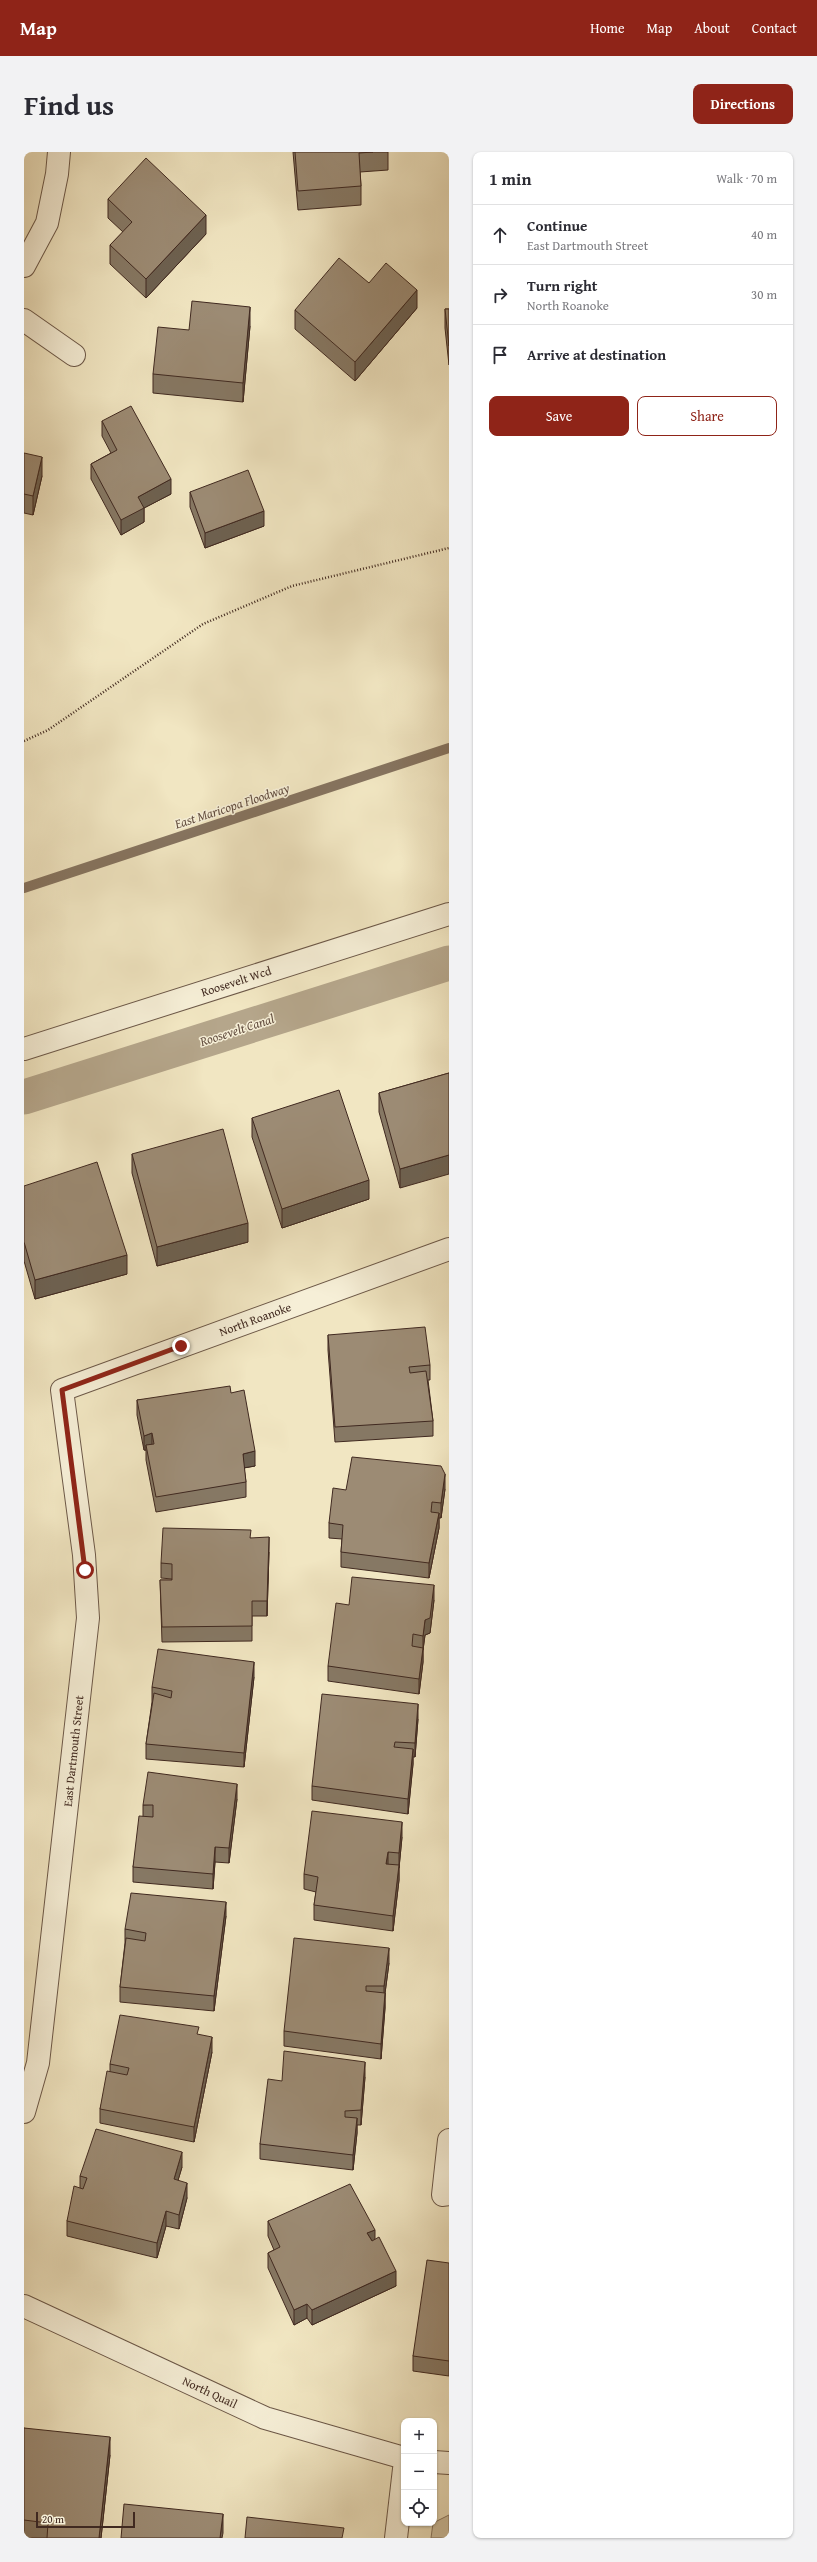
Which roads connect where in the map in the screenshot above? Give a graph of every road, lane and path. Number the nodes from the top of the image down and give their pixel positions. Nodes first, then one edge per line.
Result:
1 (59, 152) edge
2 (24, 266) edge
3 (24, 320) edge
4 (74, 355) dead end
5 (449, 548) edge
6 (24, 741) edge
7 (449, 914) edge
8 (24, 1049) edge
9 (449, 1249) edge
10 (62, 1390) joint
11 (24, 2112) edge
12 (449, 2140) edge
13 (446, 2194) edge
14 (24, 2306) edge
15 (401, 2457) edge
16 (437, 2462) edge
17 (449, 2464) edge
18 (402, 2490) edge
19 (396, 2538) edge

1 - 2 street
3 - 4 street
5 - 6 path
7 - 8 street, Roosevelt Wcd
9 - 10 street, North Roanoke
10 - 11 street, East Dartmouth Street
12 - 13 street
14 - 15 street, North Quail
16 - 17 street
18 - 19 street

